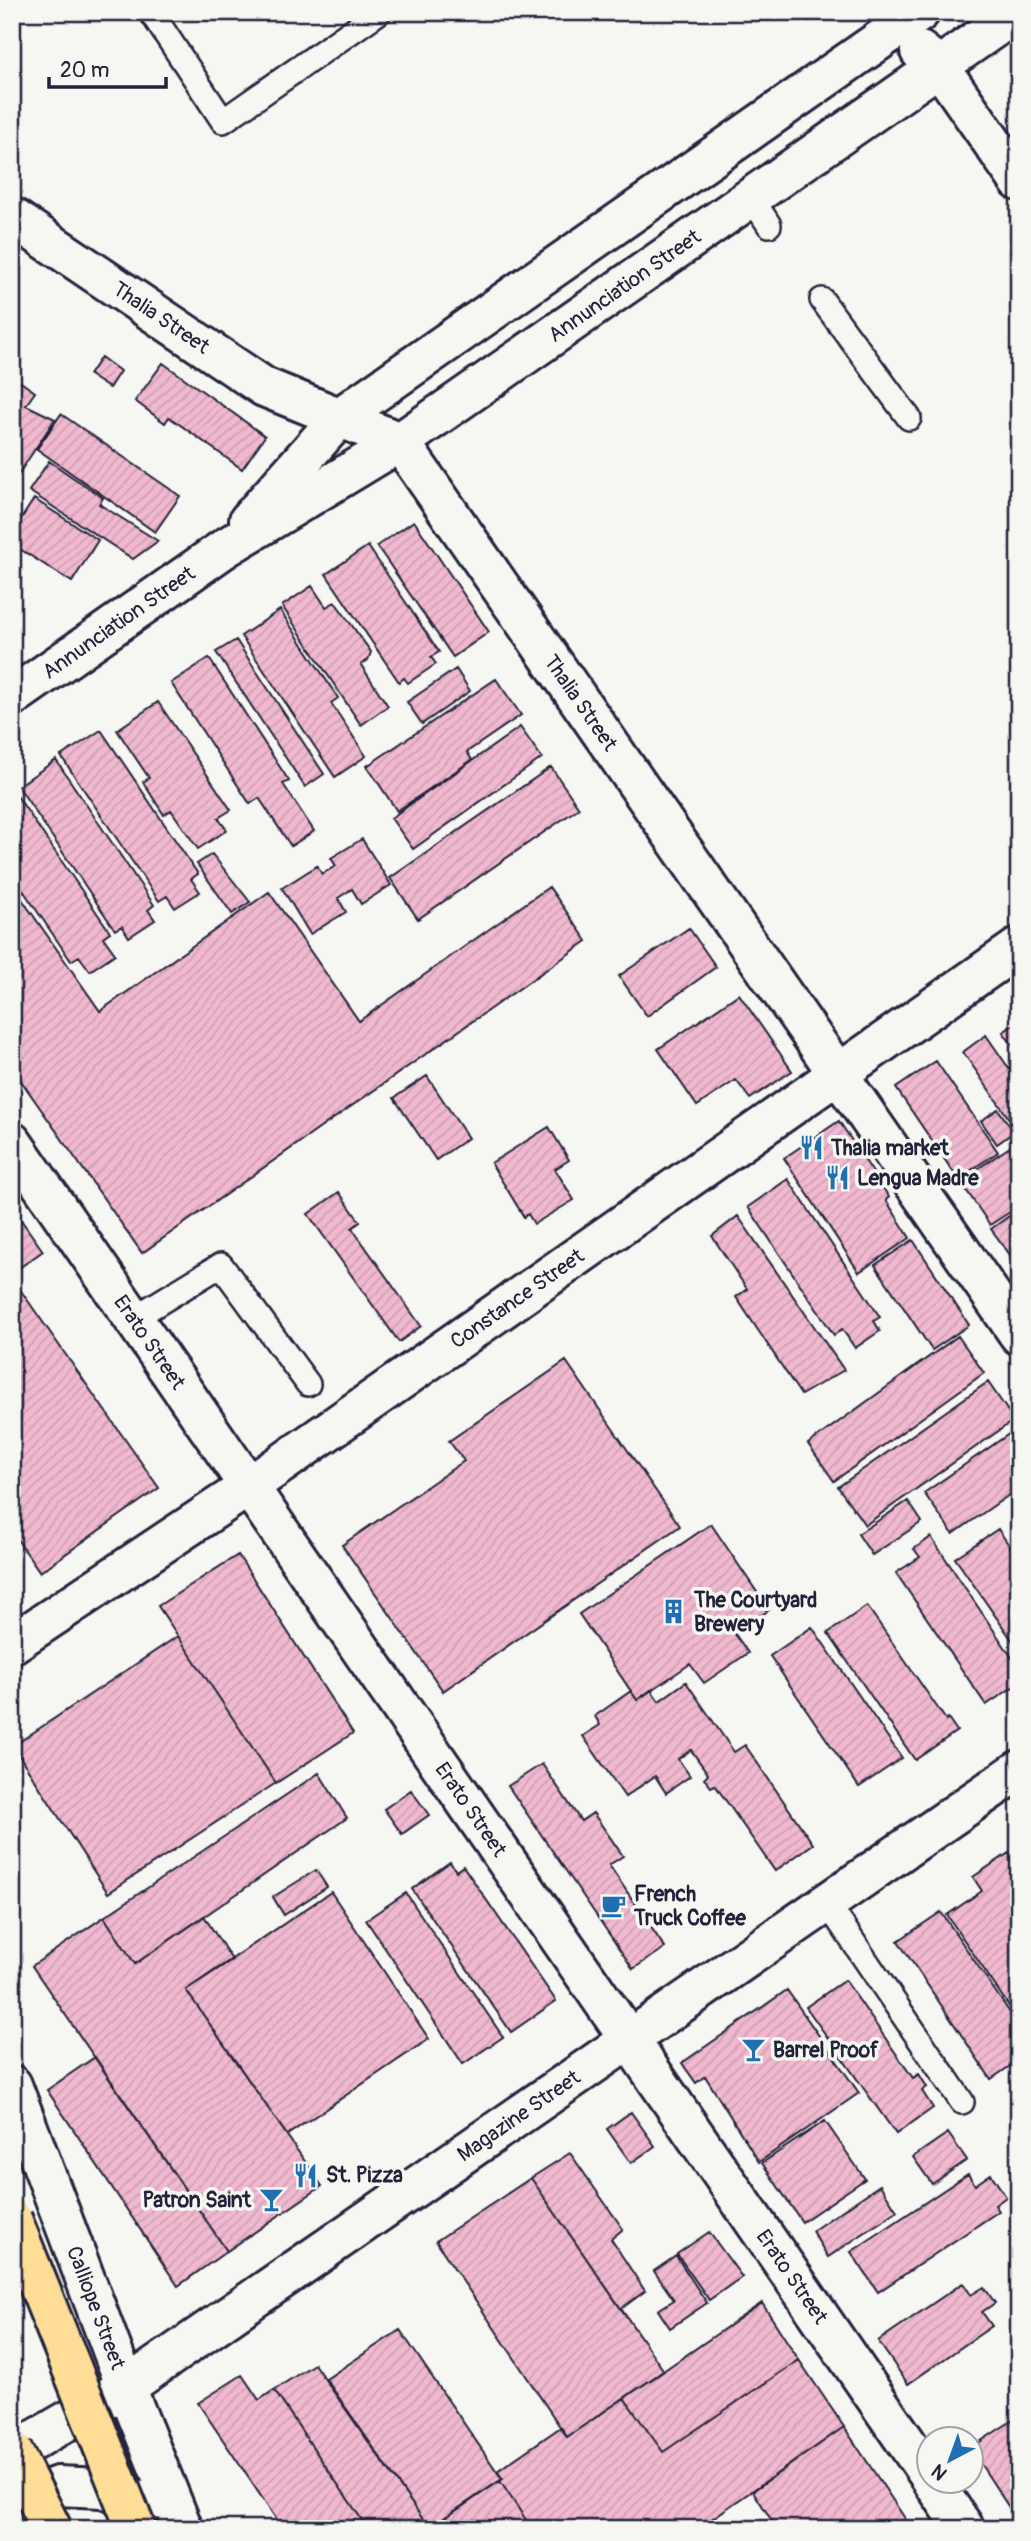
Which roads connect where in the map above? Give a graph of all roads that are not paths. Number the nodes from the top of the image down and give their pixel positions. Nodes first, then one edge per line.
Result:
1 (151, 12) edge
2 (379, 12) edge
3 (1017, 12) edge
4 (899, 18) edge
5 (939, 66) junction
6 (1019, 181) edge
7 (12, 217) edge
8 (822, 300) dead end
9 (340, 417) junction
10 (909, 418) dead end
11 (400, 442) junction
12 (225, 548) junction
13 (12, 697) edge
14 (1019, 947) edge
15 (837, 1072) junction
16 (12, 1142) edge
17 (134, 1318) junction
18 (1019, 1335) edge
19 (308, 1384) dead end
20 (251, 1485) junction
21 (12, 1644) edge
22 (1019, 1770) edge
23 (827, 1903) junction
24 (629, 2040) junction
25 (12, 2085) edge
26 (962, 2102) dead end
27 (12, 2219) edge
28 (126, 2387) junction
29 (12, 2452) edge
30 (916, 2458) edge
31 (943, 2496) edge
32 (12, 2503) edge
33 (52, 2529) edge
34 (136, 2529) edge
35 (176, 2529) edge
36 (183, 2529) edge
37 (965, 2529) edge

1 - 2 lane
3 - 5 street, Annunciation Street
4 - 5 street
4 - 9 street, Annunciation Street
5 - 6 street
5 - 11 street, Annunciation Street
7 - 9 street, Thalia Street
8 - 10 lane
9 - 11 street, Thalia Street
9 - 12 street, Annunciation Street
11 - 12 street, Annunciation Street
11 - 15 street, Thalia Street
12 - 13 street, Annunciation Street
14 - 15 street, Constance Street
15 - 18 street, Thalia Street
15 - 20 street, Constance Street
16 - 17 street, Erato Street
17 - 19 lane
17 - 20 street, Erato Street
20 - 21 street, Constance Street
20 - 24 street, Erato Street
22 - 23 street, Magazine Street
23 - 24 street, Magazine Street
23 - 26 lane
24 - 28 street, Magazine Street
24 - 30 street, Erato Street
25 - 28 street, Calliope Street
27 - 34 highway, bridge
28 - 29 street, Magazine Street
28 - 36 street, Calliope Street
29 - 33 highway, bridge
31 - 37 street
32 - 35 street

